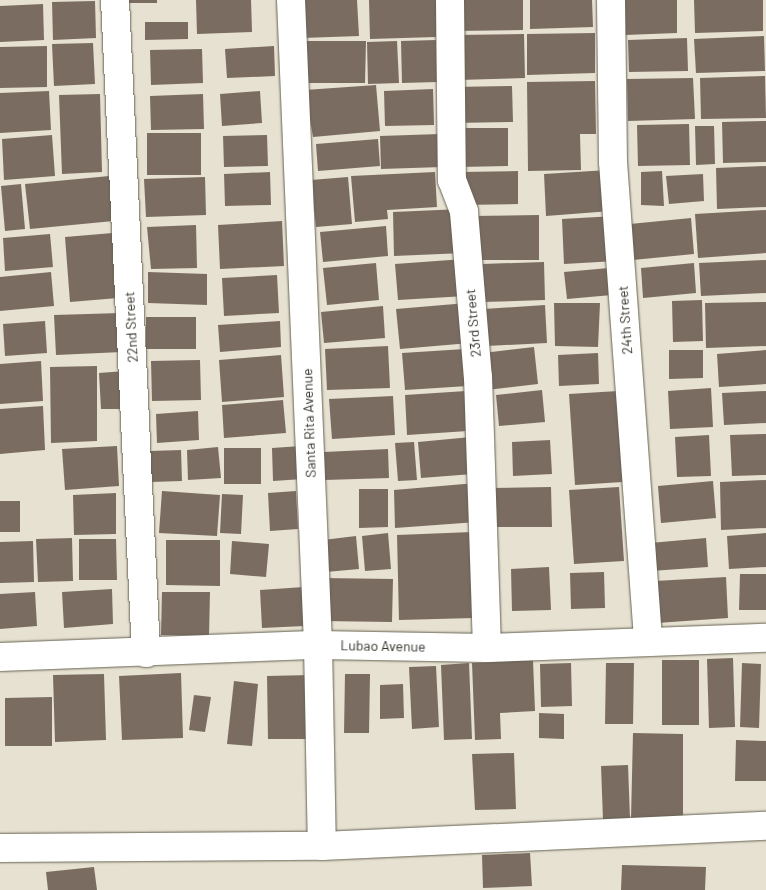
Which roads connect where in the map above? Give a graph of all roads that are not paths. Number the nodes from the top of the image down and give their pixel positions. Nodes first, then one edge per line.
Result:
1 (115, 0) edge
2 (291, 0) edge
3 (450, 0) edge
4 (611, 0) edge
5 (766, 638) edge
6 (648, 640) junction
7 (318, 645) junction
8 (488, 648) junction
9 (146, 653) junction
10 (0, 657) edge
11 (766, 826) edge
12 (322, 846) junction
13 (0, 848) edge

1 - 9 street, 22nd Street
2 - 7 street, Santa Rita Avenue
3 - 8 street, 23rd Street
4 - 6 street, 24th Street
5 - 6 street, Lubao Avenue
6 - 8 street, Lubao Avenue
7 - 8 street, Lubao Avenue
7 - 9 street, Lubao Avenue
7 - 12 street, Santa Rita Avenue
9 - 10 street, Lubao Avenue
11 - 12 street
12 - 13 street

